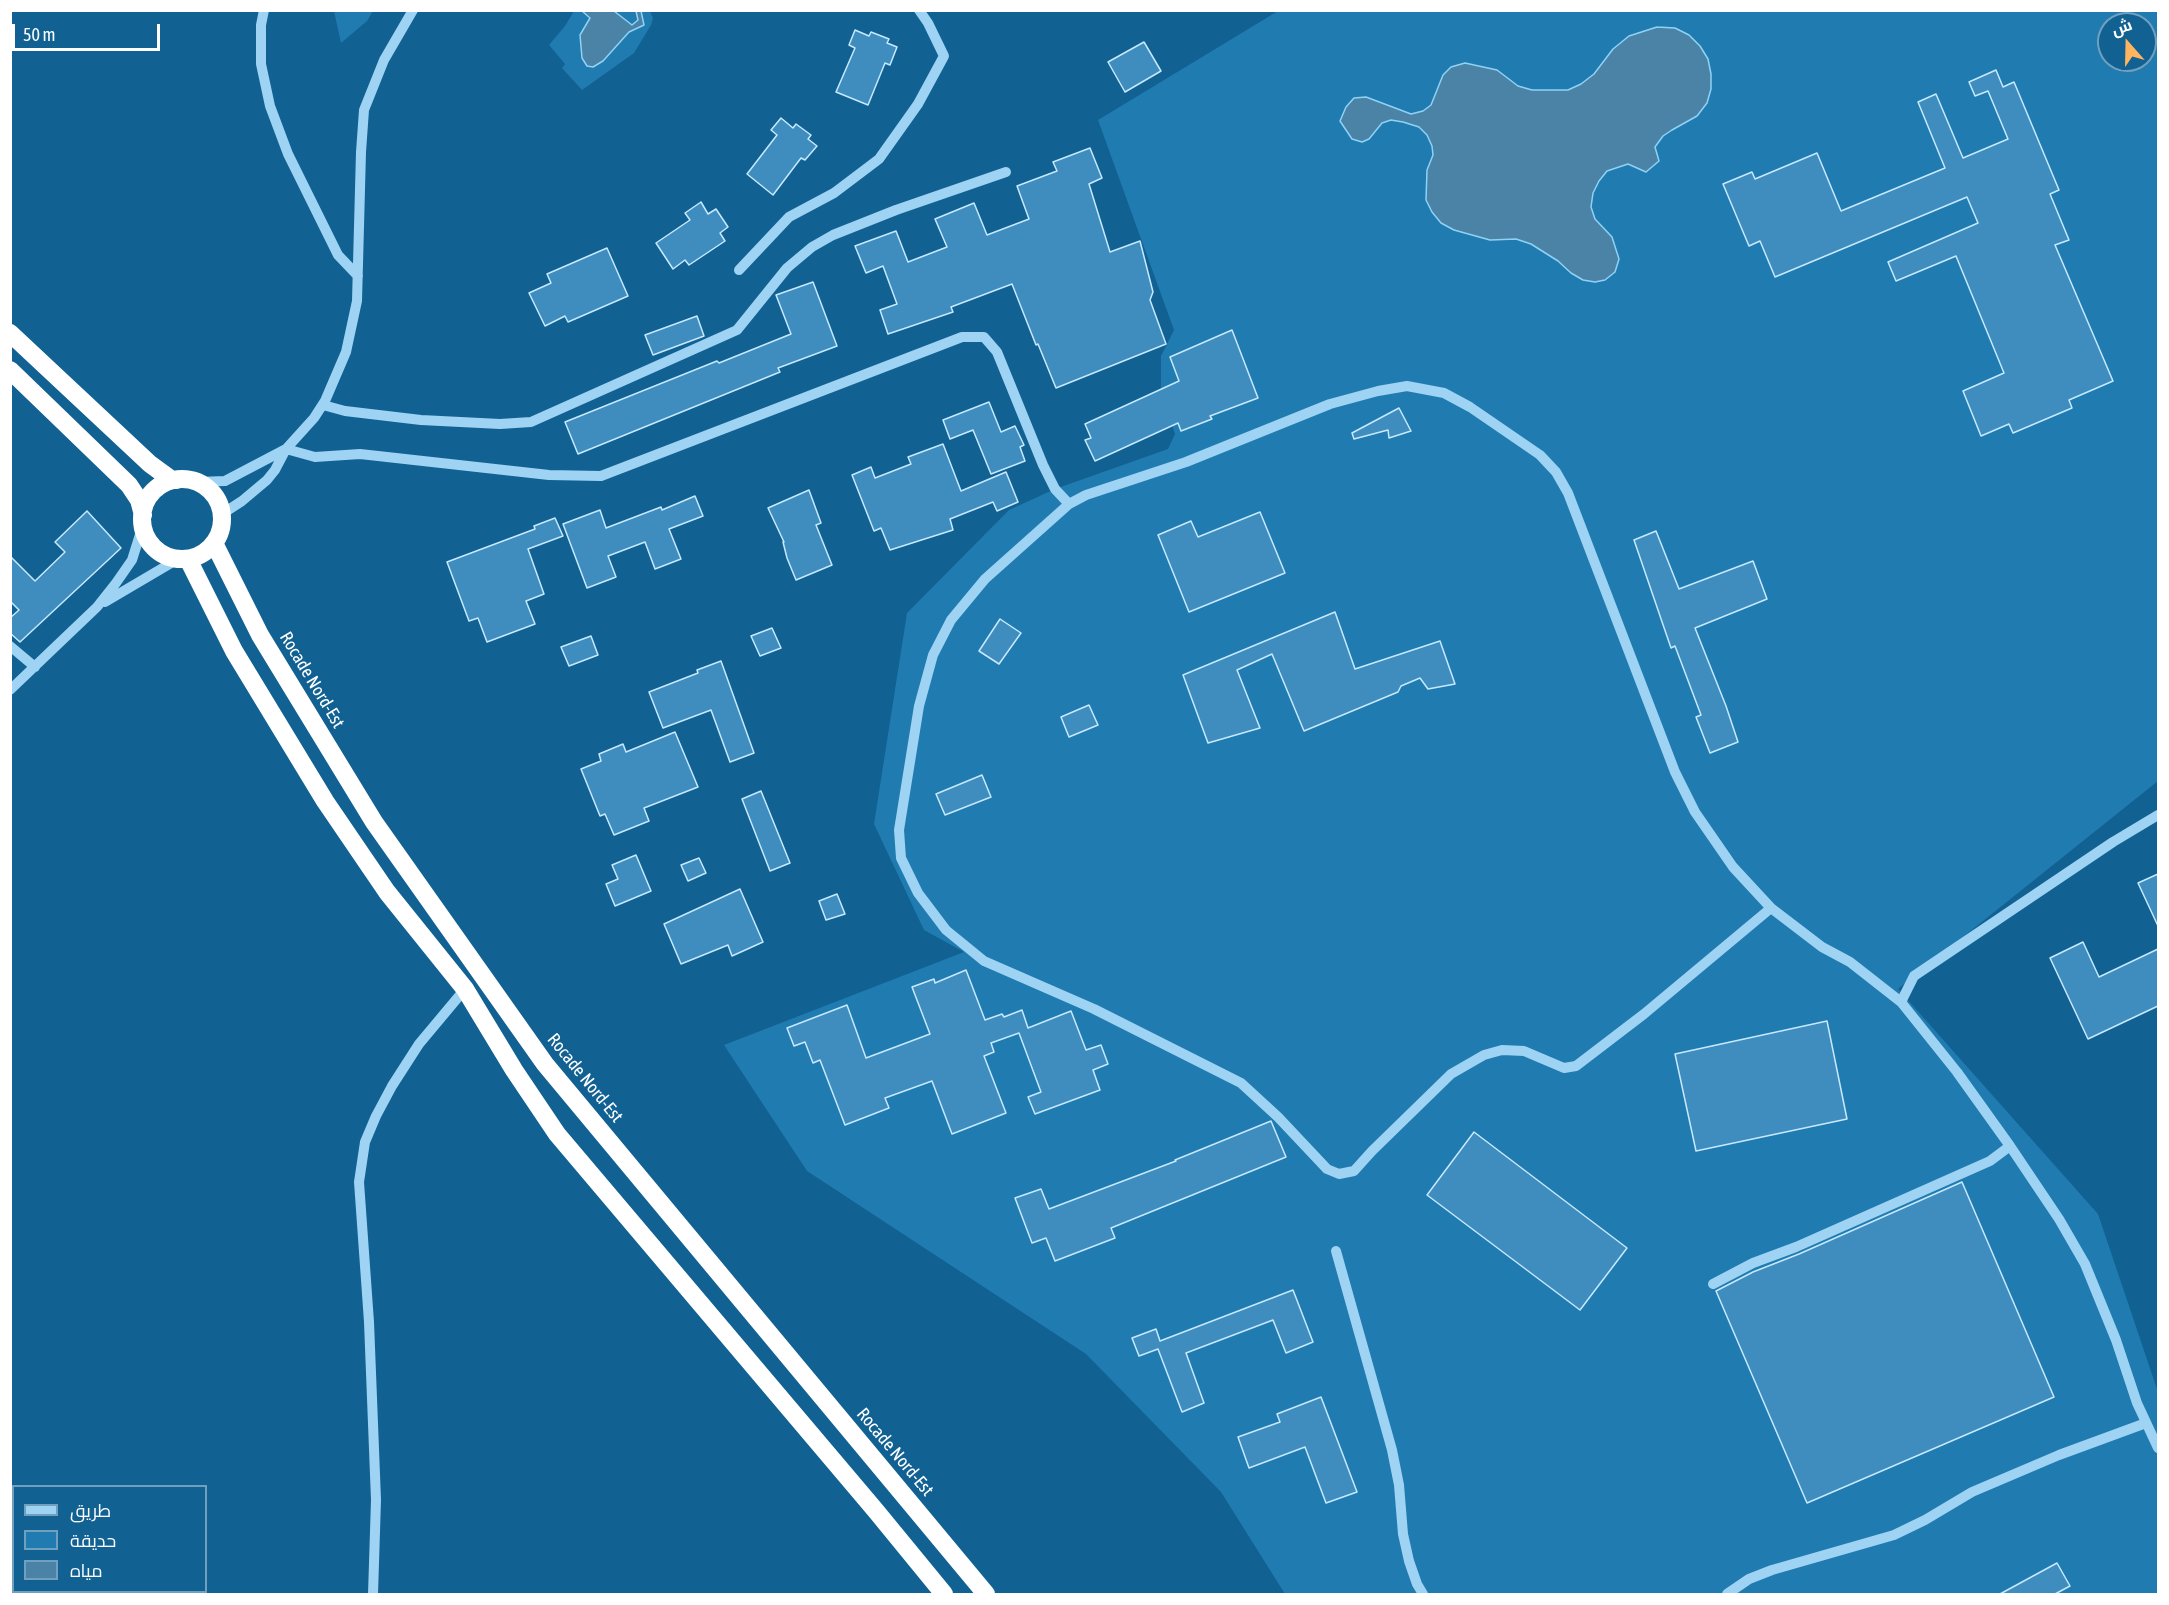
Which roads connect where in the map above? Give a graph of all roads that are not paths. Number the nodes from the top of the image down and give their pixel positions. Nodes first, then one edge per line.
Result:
1 (264, 10) edge
2 (413, 10) edge
3 (920, 10) edge
4 (1006, 172) dead end
5 (739, 270) dead end
6 (358, 276) junction
7 (10, 333) edge
8 (10, 370) edge
9 (323, 405) junction
10 (286, 449) junction
11 (177, 480) junction
12 (197, 482) junction
13 (1069, 504) junction
14 (222, 513) junction
15 (143, 520) junction
16 (214, 543) junction
17 (183, 559) junction
18 (97, 607) junction
19 (10, 646) edge
20 (34, 667) junction
21 (10, 690) edge
22 (2158, 815) edge
23 (1771, 908) junction
24 (465, 989) junction
25 (1901, 1002) junction
26 (2010, 1146) junction
27 (1336, 1251) dead end
28 (1713, 1284) dead end
29 (2146, 1423) junction
30 (2158, 1448) edge
31 (1738, 1591) edge
32 (373, 1594) edge
33 (944, 1594) edge
34 (986, 1594) edge
35 (1423, 1594) edge
36 (1727, 1594) edge

1 - 6 street
2 - 6 street
3 - 5 street
4 - 9 street
6 - 9 street
7 - 11 highway
8 - 15 highway
9 - 10 street
10 - 12 street
10 - 13 street
10 - 14 street
11 - 12 highway
11 - 15 highway
12 - 14 highway
13 - 23 street
13 - 23 street
14 - 16 highway
15 - 17 highway
15 - 18 street
16 - 17 highway
16 - 34 highway, Rocade Nord-Est
17 - 18 street
17 - 24 highway
18 - 20 street
19 - 20 street
20 - 21 street
22 - 25 street
23 - 25 street
24 - 32 street
24 - 33 highway
25 - 26 street
26 - 28 street
26 - 29 street
27 - 35 street
29 - 30 street
29 - 31 street
31 - 36 street

